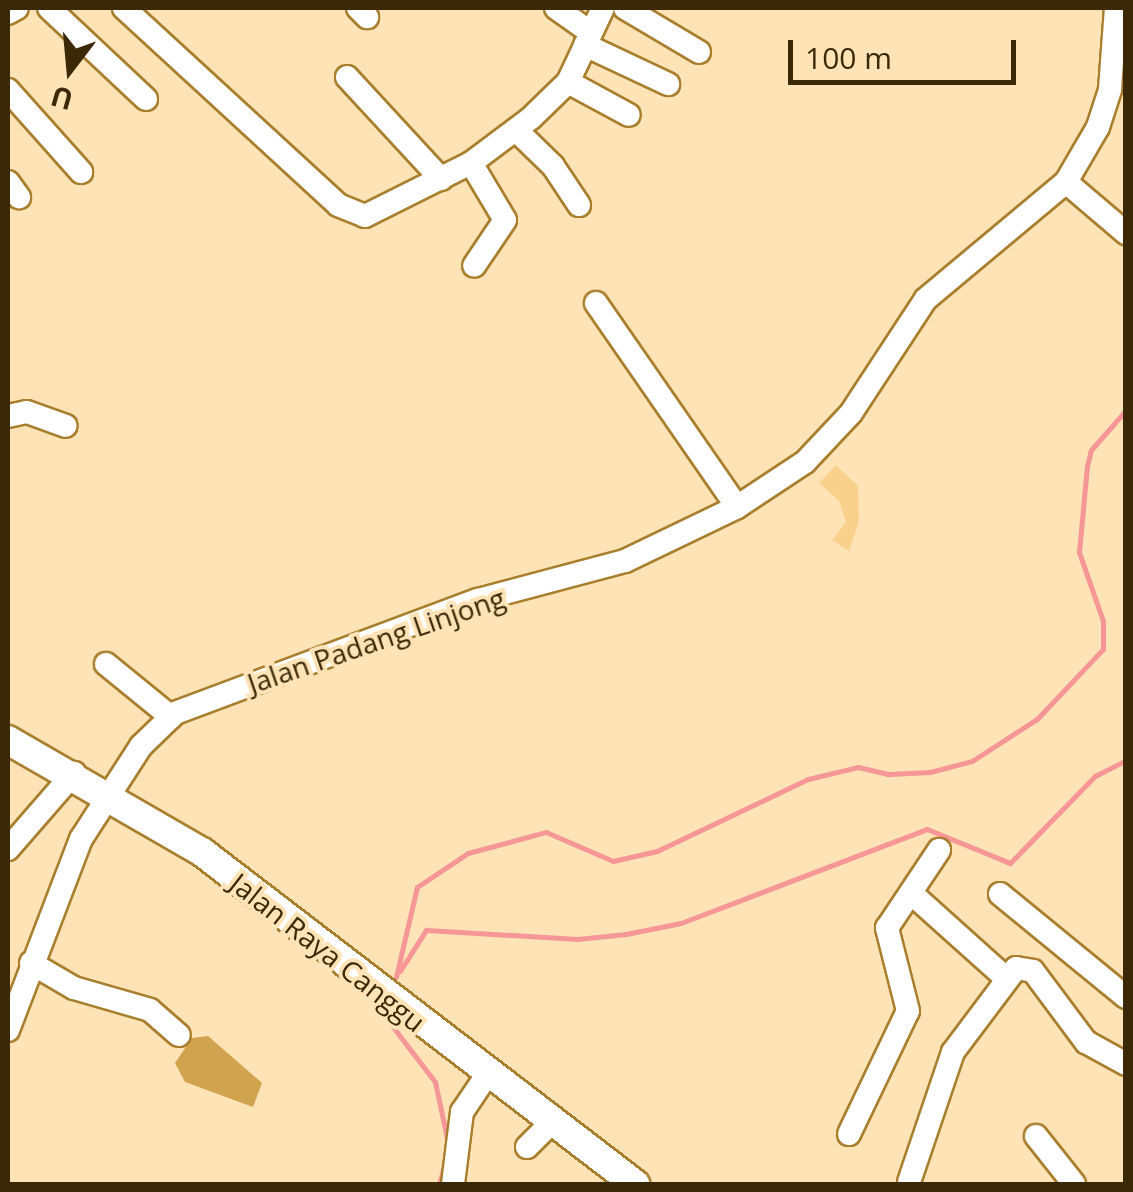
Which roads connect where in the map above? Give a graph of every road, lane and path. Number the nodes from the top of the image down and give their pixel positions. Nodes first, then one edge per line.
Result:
1 (17, 8) edge
2 (49, 8) edge
3 (124, 8) edge
4 (556, 8) edge
5 (604, 8) edge
6 (624, 8) edge
7 (1116, 8) edge
8 (8, 14) edge
9 (588, 39) junction
10 (698, 52) dead end
11 (347, 77) dead end
12 (568, 82) junction
13 (668, 84) dead end
14 (8, 90) edge
15 (146, 99) dead end
16 (629, 115) dead end
17 (516, 130) junction
18 (471, 163) junction
19 (81, 172) dead end
20 (442, 180) junction
21 (1066, 182) junction
22 (579, 205) dead end
23 (1126, 232) edge
24 (474, 266) dead end
25 (596, 303) dead end
26 (8, 416) edge
27 (66, 426) dead end
28 (737, 507) junction
29 (106, 664) dead end
30 (170, 717) junction
31 (8, 740) edge
32 (74, 774) junction
33 (110, 794) junction
34 (8, 849) edge
35 (940, 850) dead end
36 (911, 893) junction
37 (1000, 894) dead end
38 (31, 964) junction
39 (1007, 980) junction
40 (1126, 997) edge
41 (8, 1030) edge
42 (179, 1035) dead end
43 (1126, 1064) edge
44 (487, 1074) junction
45 (552, 1124) junction
46 (849, 1134) dead end
47 (1036, 1136) dead end
48 (527, 1147) dead end
49 (909, 1182) edge
50 (453, 1184) edge
51 (635, 1184) edge
52 (1074, 1184) edge

1 - 8 street
2 - 15 street
3 - 20 street
4 - 9 street
5 - 9 street
6 - 10 street
7 - 21 street, Jalan Padang Linjong
9 - 12 street
9 - 13 street
11 - 20 street
12 - 16 street
12 - 17 street
14 - 19 street
17 - 18 street
17 - 22 street
18 - 20 street
18 - 24 street
21 - 23 street
21 - 28 street, Jalan Padang Linjong
25 - 28 street
26 - 27 street
28 - 30 street, Jalan Padang Linjong
29 - 30 street
30 - 33 street, Jalan Padang Linjong
31 - 32 main road, Jalan Raya Canggu
32 - 33 main road, Jalan Raya Canggu
32 - 34 street
33 - 38 street, Jalan Padang Linjong
33 - 44 main road, Jalan Raya Canggu
35 - 36 street
36 - 39 street
36 - 46 street
37 - 40 street
38 - 41 street, Jalan Padang Linjong
38 - 42 street
39 - 43 street
39 - 49 street
44 - 45 main road, Jalan Raya Canggu
44 - 50 street
45 - 48 street
45 - 51 main road, Jalan Raya Canggu
47 - 52 street

